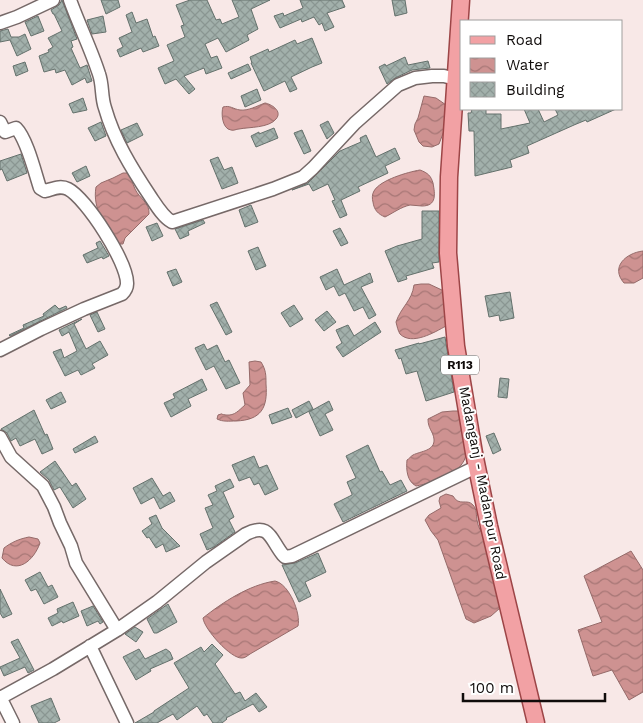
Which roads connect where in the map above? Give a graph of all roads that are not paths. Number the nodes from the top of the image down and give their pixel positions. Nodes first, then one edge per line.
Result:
1 (53, 0) edge
2 (70, 0) edge
3 (461, 0) edge
4 (0, 23) edge
5 (456, 80) junction
6 (0, 122) edge
7 (0, 350) edge
8 (0, 437) edge
9 (476, 467) junction
10 (117, 630) junction
11 (90, 646) junction
12 (0, 697) edge
13 (13, 723) edge
14 (127, 723) edge
15 (536, 723) edge

1 - 4 street
2 - 5 street
3 - 5 main road, Madanganj - Madanpur Road / R113
5 - 9 main road, Madanganj - Madanpur Road / R113
6 - 7 street
8 - 10 street
9 - 10 street
9 - 15 main road, Madanganj - Madanpur Road / R113
10 - 11 street
11 - 12 street
11 - 14 street
12 - 13 street

